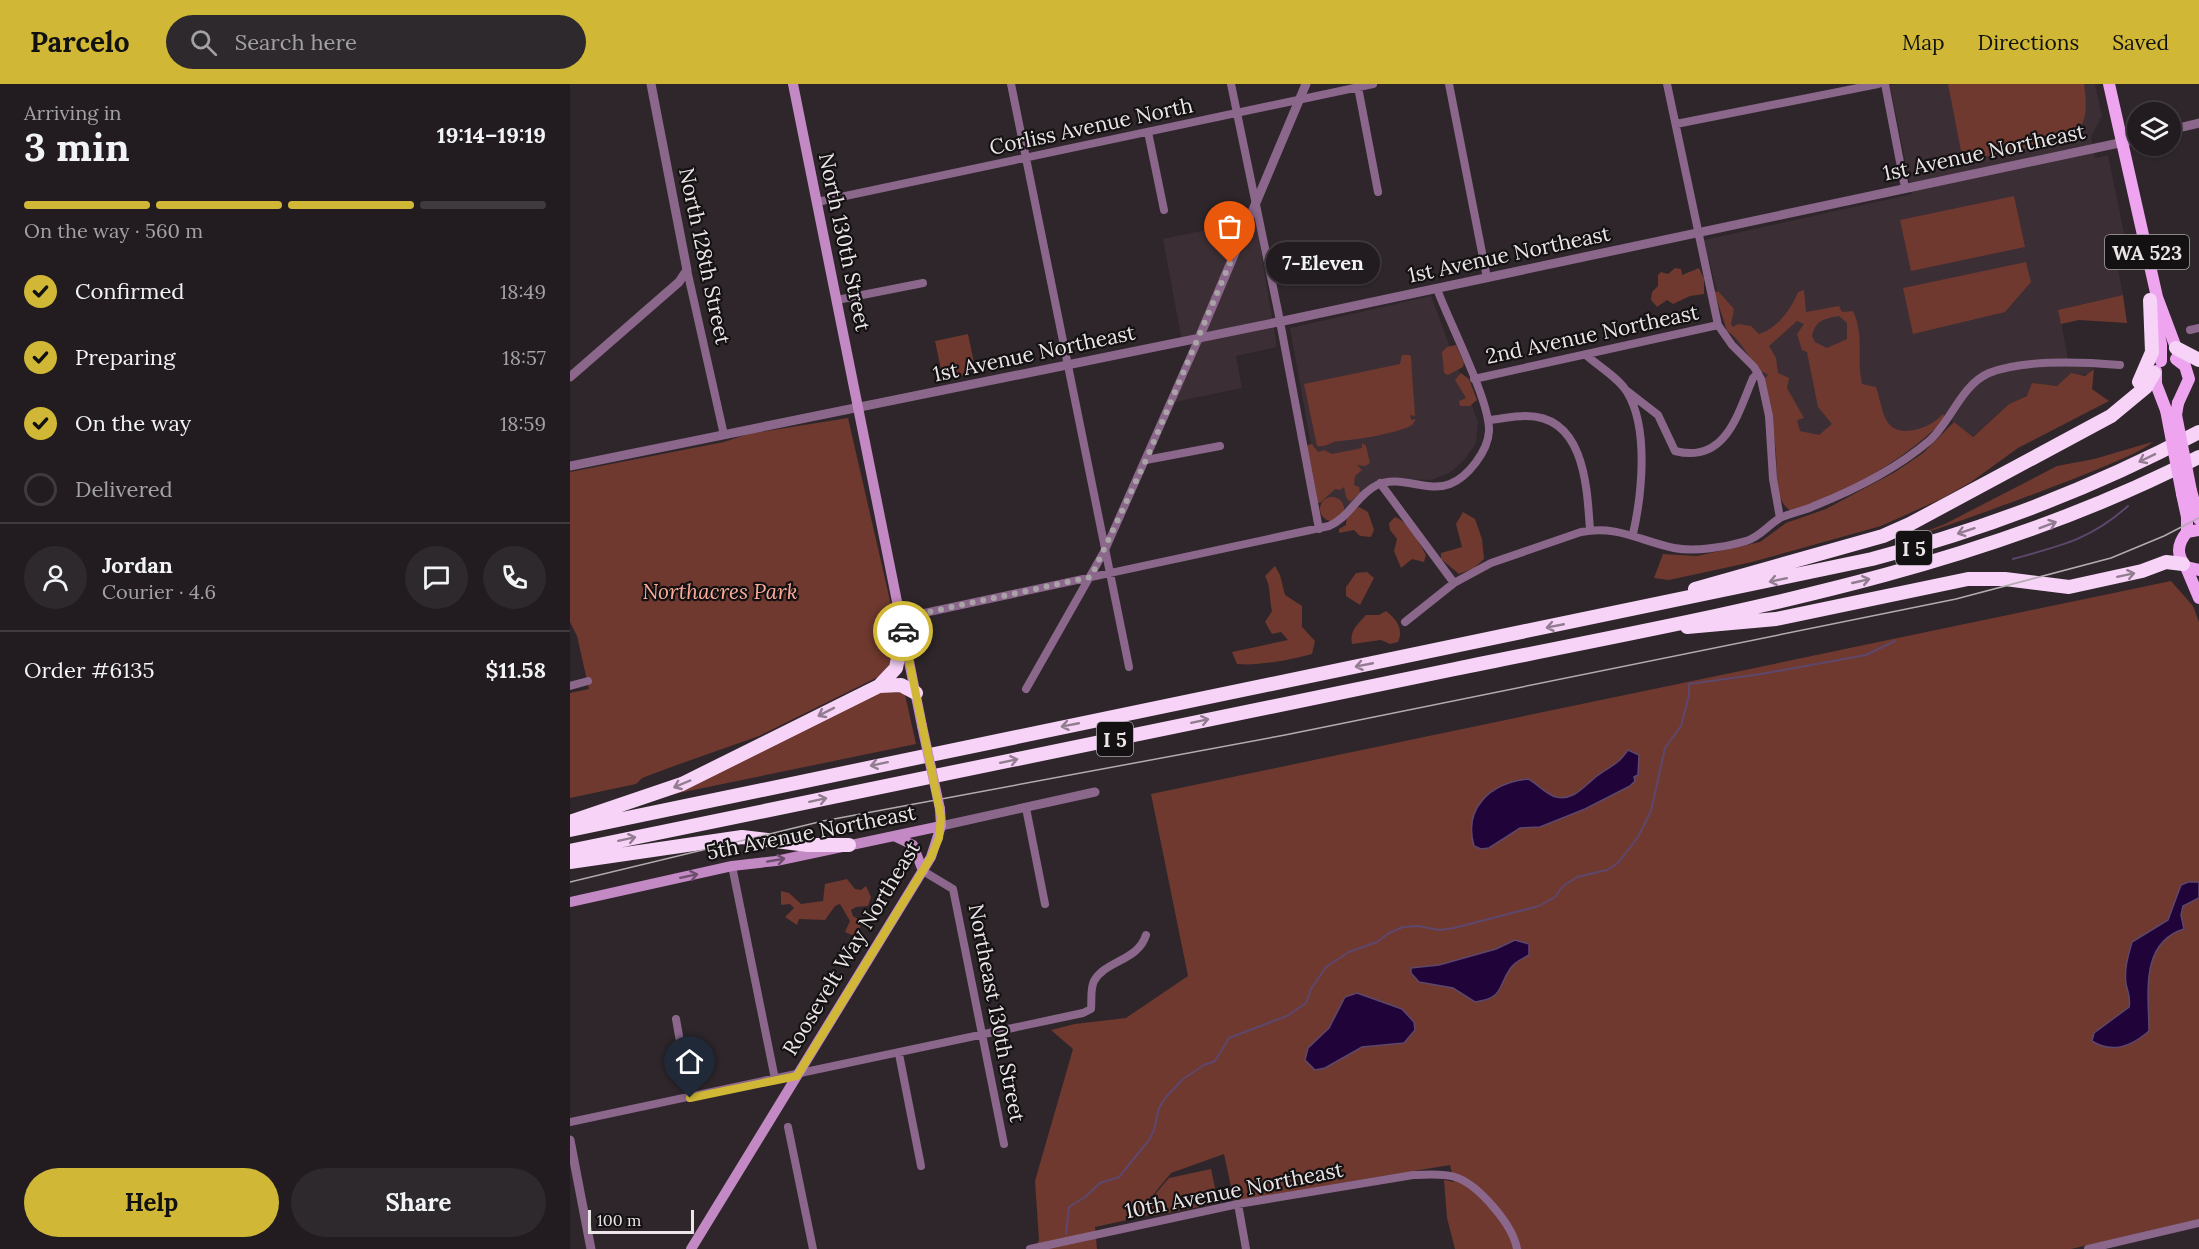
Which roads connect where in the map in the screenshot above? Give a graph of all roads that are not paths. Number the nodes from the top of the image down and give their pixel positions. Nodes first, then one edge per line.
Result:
1 (651, 84) edge
2 (793, 84) edge
3 (1011, 84) edge
4 (1231, 84) edge
5 (1306, 84) edge
6 (1373, 84) edge
7 (1449, 84) edge
8 (1667, 84) edge
9 (1878, 84) edge
10 (1885, 84) edge
11 (2109, 84) edge
12 (1358, 87) junction
13 (1299, 101) junction
14 (1237, 114) junction
15 (2199, 123) edge
16 (1676, 124) junction
17 (2181, 127) edge
18 (1148, 132) junction
19 (2127, 140) edge
20 (2123, 141) junction
21 (1025, 158) junction
22 (1905, 188) junction
23 (1378, 192) dead end
24 (817, 202) junction
25 (1256, 204) junction
26 (1164, 210) dead end
27 (1697, 232) junction
28 (687, 270) junction
29 (1487, 278) junction
30 (923, 283) dead end
31 (1437, 289) junction
32 (837, 300) junction
33 (2151, 300) junction
34 (1279, 322) junction
35 (1719, 325) junction
36 (2199, 328) edge
37 (2190, 330) dead end
38 (1199, 338) junction
39 (1586, 355) junction
40 (2199, 360) edge
41 (2185, 361) edge
42 (1069, 364) junction
43 (2120, 366) dead end
44 (2158, 367) junction
45 (1758, 373) junction
46 (570, 377) edge
47 (1474, 379) junction
48 (2158, 387) junction
49 (1627, 391) junction
50 (2179, 400) junction
51 (2128, 402) junction
52 (858, 408) junction
53 (1488, 420) junction
54 (2199, 432) edge
55 (724, 435) junction
56 (1220, 446) dead end
57 (2199, 457) edge
58 (1146, 460) junction
59 (570, 466) edge
60 (1380, 483) junction
61 (2187, 492) junction
62 (1780, 518) junction
63 (2199, 519) edge
64 (1319, 529) junction
65 (1590, 530) junction
66 (2193, 531) edge
67 (1633, 534) junction
68 (1105, 550) junction
69 (2184, 566) junction
70 (2199, 570) edge
71 (1110, 573) junction
72 (1091, 577) junction
73 (1454, 583) junction
74 (2199, 598) edge
75 (1613, 615) junction
76 (901, 618) junction
77 (1405, 622) dead end
78 (1661, 627) junction
79 (903, 632) junction
80 (1129, 667) dead end
81 (588, 681) dead end
82 (570, 686) edge
83 (879, 686) junction
84 (1026, 689) dead end
85 (916, 693) junction
86 (1095, 792) dead end
87 (1026, 808) junction
88 (941, 817) junction
89 (570, 822) edge
90 (570, 830) edge
91 (888, 837) junction
92 (849, 845) junction
93 (570, 851) edge
94 (570, 862) edge
95 (732, 866) junction
96 (923, 871) junction
97 (570, 902) edge
98 (1046, 904) dead end
99 (1146, 935) dead end
100 (676, 1019) dead end
101 (983, 1035) junction
102 (898, 1054) junction
103 (797, 1076) junction
104 (775, 1079) junction
105 (690, 1098) junction
106 (570, 1122) edge
107 (788, 1126) dead end
108 (570, 1140) edge
109 (1004, 1144) dead end
110 (921, 1166) dead end
111 (1238, 1204) junction
112 (2199, 1223) edge
113 (2116, 1246) edge
114 (591, 1249) edge
115 (691, 1249) edge
116 (813, 1249) edge
117 (1030, 1249) edge
118 (1246, 1249) edge
119 (1517, 1249) edge
120 (2088, 1249) edge

1 - 28 street, North 128th Street
2 - 24 main road, North 130th Street
3 - 21 street
4 - 14 street
5 - 13 street
6 - 12 street, Corliss Avenue North
7 - 29 street
8 - 16 street
9 - 16 street
10 - 22 street
11 - 20 main road, WA 523
12 - 13 street, Corliss Avenue North
12 - 23 street
13 - 14 street, Corliss Avenue North
13 - 25 street
14 - 18 street, Corliss Avenue North
14 - 25 street
15 - 17 street
16 - 27 street
18 - 21 street, Corliss Avenue North
18 - 26 street
19 - 20 street, 1st Avenue Northeast
20 - 22 street, 1st Avenue Northeast
20 - 33 main road, WA 523
20 - 41 main road, WA 523
21 - 24 street, Corliss Avenue North
21 - 42 street
22 - 27 street, 1st Avenue Northeast
24 - 32 main road, North 130th Street
25 - 34 street
25 - 38 street
27 - 29 street, 1st Avenue Northeast
27 - 35 street
28 - 46 street
28 - 55 street, North 128th Street
29 - 31 street, 1st Avenue Northeast
30 - 32 street
31 - 34 street, 1st Avenue Northeast
31 - 47 street
32 - 52 main road, North 130th Street
33 - 44 main road, WA 523
33 - 51 highway
34 - 38 street, 1st Avenue Northeast
34 - 64 street
35 - 39 street, 2nd Avenue Northeast
35 - 45 street
36 - 37 street
38 - 42 street, 1st Avenue Northeast
38 - 58 street
39 - 47 street, 2nd Avenue Northeast
39 - 49 street
40 - 41 highway
41 - 44 main road
41 - 50 main road, WA 523
42 - 52 street, 1st Avenue Northeast
42 - 68 street
43 - 62 street
44 - 48 main road, WA 523
44 - 51 highway
45 - 49 street
45 - 62 street
47 - 53 street
48 - 50 main road
48 - 61 main road, WA 523, bridge
49 - 67 street
50 - 61 main road, WA 523, bridge
51 - 75 highway
52 - 55 street, 1st Avenue Northeast
52 - 76 main road
53 - 60 street
53 - 65 street
54 -> 75 highway, I 5
55 - 59 street, 1st Avenue Northeast
56 - 58 street
78 -> 57 highway, I 5
58 - 68 street
60 - 64 street
60 - 73 street
61 - 63 main road
61 - 66 main road
62 - 67 street
64 - 71 street
65 - 67 street
65 - 73 street
66 - 69 main road
68 - 71 street
68 - 72 street
69 - 70 main road
69 - 74 main road
78 -> 69 highway
71 - 72 street
71 - 80 street
72 - 76 street
72 - 84 street
73 - 77 street
75 -> 90 highway, I 5
76 - 79 main road
93 -> 78 highway, I 5
79 - 83 highway
79 - 85 main road
81 - 82 street
83 - 85 highway
83 -> 89 highway
85 - 88 main road, bridge
86 - 87 street, 5th Avenue Northeast
87 - 88 street, 5th Avenue Northeast
87 - 98 street
88 - 91 main road, 5th Avenue Northeast
88 - 96 main road, Roosevelt Way Northeast
91 - 92 main road, 5th Avenue Northeast
91 - 96 main road
92 - 94 highway
95 -> 92 main road, 5th Avenue Northeast
97 -> 95 main road, 5th Avenue Northeast
95 - 104 street
96 - 101 street, Northeast 130th Street
96 - 103 main road, Roosevelt Way Northeast
99 - 101 street
100 - 105 street
101 - 102 street
101 - 109 street, Northeast 130th Street
102 - 103 street
102 - 110 street
103 - 104 street
103 - 115 main road, Roosevelt Way Northeast
104 - 105 street
105 - 106 street
107 - 116 street
108 - 114 street
111 - 117 street, 10th Avenue Northeast
111 - 118 street
111 - 119 street, 10th Avenue Northeast
112 - 113 street
113 - 120 street

